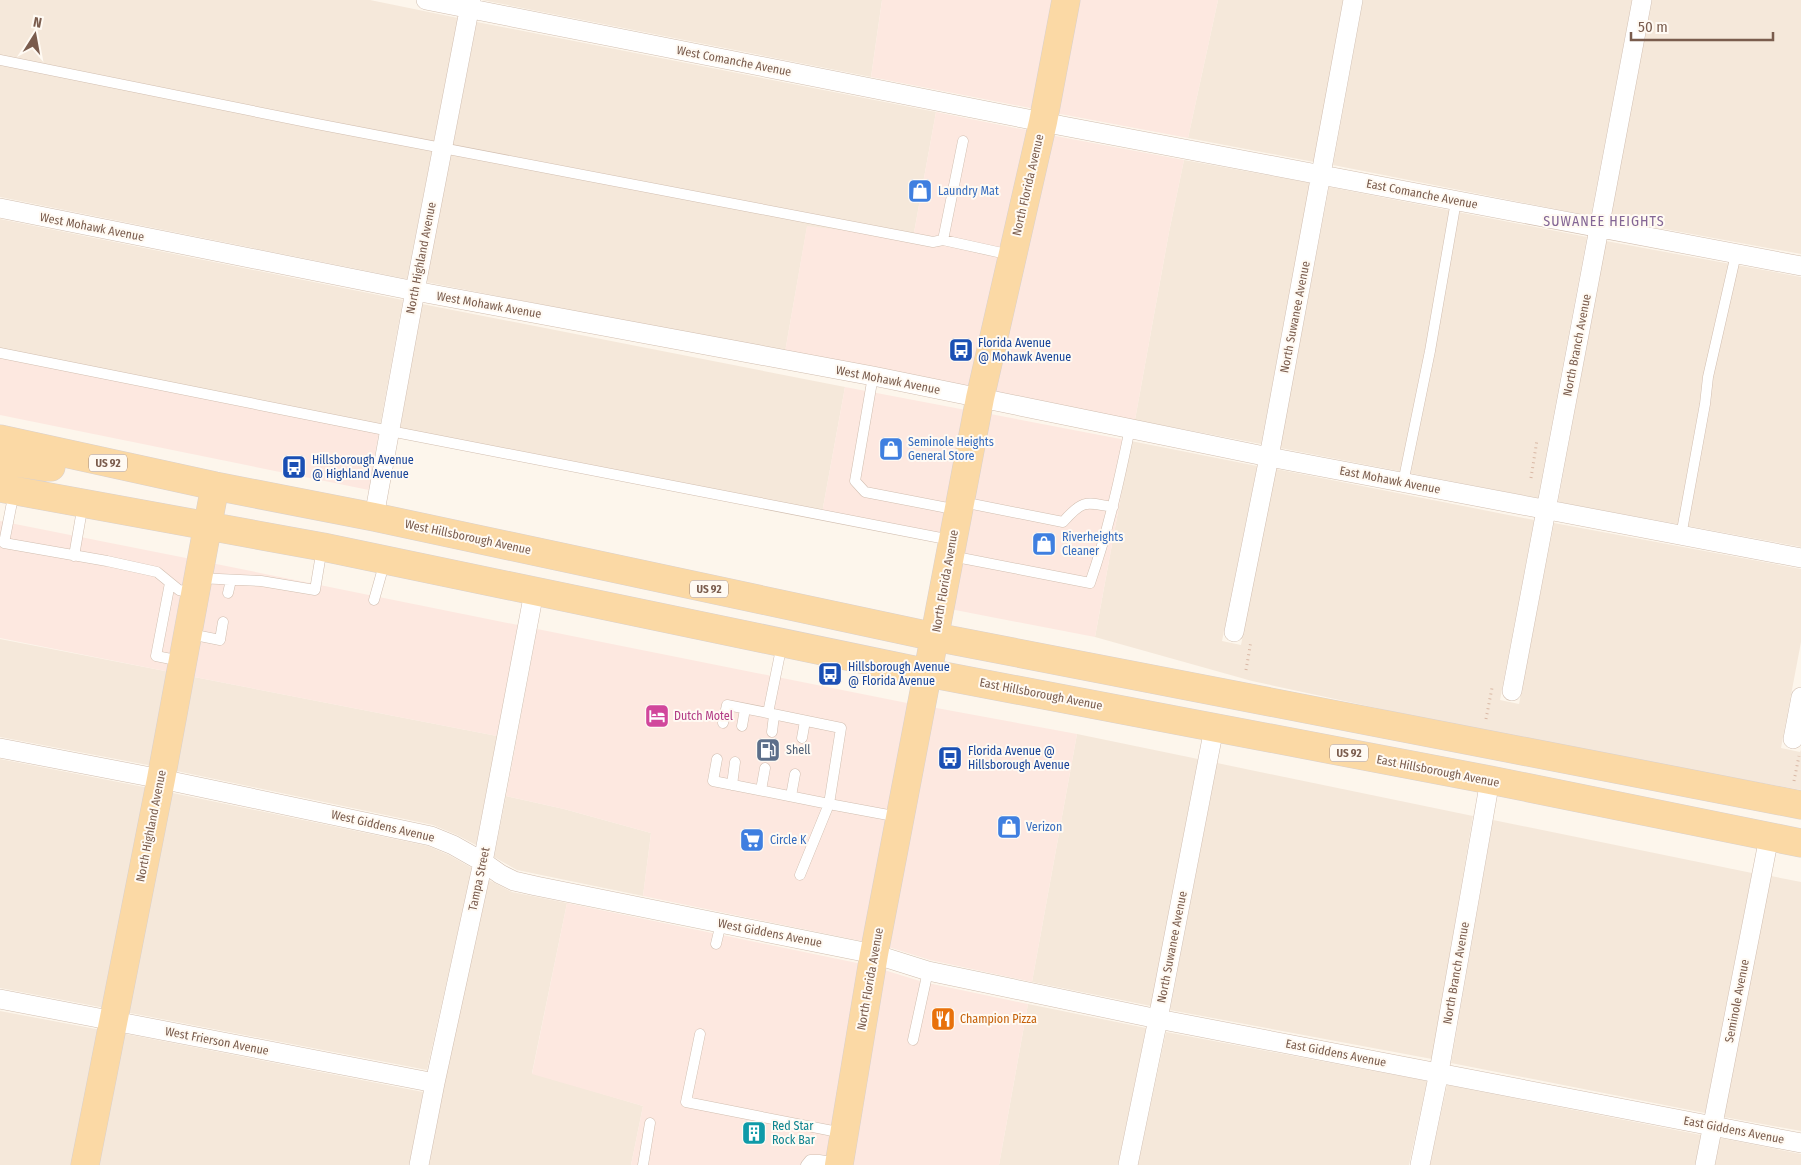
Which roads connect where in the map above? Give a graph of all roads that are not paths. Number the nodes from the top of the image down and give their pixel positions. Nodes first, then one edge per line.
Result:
1 (426, 0) edge
2 (1066, 0) edge
3 (1353, 0) edge
4 (1642, 0) edge
5 (470, 4) edge
6 (0, 60) edge
7 (1043, 122) junction
8 (963, 141) dead end
9 (442, 148) junction
10 (1322, 174) junction
11 (1456, 200) junction
12 (0, 208) edge
13 (1599, 228) junction
14 (943, 240) junction
15 (1736, 254) junction
16 (1012, 255) junction
17 (1801, 266) edge
18 (415, 291) junction
19 (0, 353) edge
20 (873, 376) junction
21 (980, 398) junction
22 (1130, 428) junction
23 (390, 431) junction
24 (0, 440) edge
25 (1268, 457) junction
26 (0, 460) edge
27 (102, 462) junction
28 (1403, 483) junction
29 (216, 486) junction
30 (7, 490) edge
31 (83, 503) junction
32 (959, 506) junction
33 (1114, 507) junction
34 (1546, 510) junction
35 (374, 517) junction
36 (207, 525) junction
37 (427, 528) junction
38 (1681, 536) junction
39 (323, 547) junction
40 (951, 548) junction
41 (74, 556) junction
42 (1801, 558) edge
43 (385, 560) junction
44 (231, 580) junction
45 (170, 583) junction
46 (196, 586) junction
47 (534, 592) junction
48 (228, 593) dead end
49 (374, 600) dead end
50 (223, 622) dead end
51 (1234, 632) dead end
52 (187, 634) junction
53 (935, 638) junction
54 (782, 643) junction
55 (182, 662) junction
56 (928, 673) junction
57 (1512, 691) dead end
58 (1801, 697) edge
59 (745, 709) junction
60 (771, 714) junction
61 (805, 721) junction
62 (723, 723) dead end
63 (742, 726) dead end
64 (1214, 728) junction
65 (772, 732) dead end
66 (802, 738) dead end
67 (1793, 739) road end
68 (0, 748) edge
69 (717, 759) dead end
70 (735, 762) dead end
71 (764, 768) dead end
72 (795, 774) dead end
73 (160, 779) junction
74 (1490, 780) junction
75 (732, 784) junction
76 (761, 790) junction
77 (1797, 794) edge
78 (791, 796) junction
79 (829, 804) junction
80 (900, 818) junction
81 (1769, 837) junction
82 (1801, 843) edge
83 (483, 862) junction
84 (800, 875) dead end
85 (721, 924) junction
86 (716, 944) dead end
87 (874, 954) junction
88 (928, 972) junction
89 (0, 999) edge
90 (1158, 1019) junction
91 (113, 1020) junction
92 (700, 1034) dead end
93 (913, 1040) dead end
94 (1439, 1072) junction
95 (435, 1083) junction
96 (650, 1123) dead end
97 (1713, 1126) junction
98 (844, 1134) junction
99 (1801, 1143) edge
100 (839, 1164) edge
101 (85, 1165) edge
102 (419, 1165) edge
103 (643, 1165) edge
104 (806, 1165) edge
105 (1128, 1165) edge
106 (1420, 1165) edge
107 (1705, 1165) edge

1 - 5 street, West Comanche Avenue
2 - 7 main road, North Florida Avenue
3 - 10 street, North Suwanee Avenue
4 - 13 street, North Branch Avenue
5 - 7 street, West Comanche Avenue
5 - 9 street, North Highland Avenue
6 - 9 lane
7 - 10 street, East Comanche Avenue
7 - 16 main road, North Florida Avenue
8 - 14 lane
9 - 14 lane
9 - 18 street, North Highland Avenue
10 - 11 street, East Comanche Avenue
10 - 25 street, North Suwanee Avenue
11 - 13 street, East Comanche Avenue
11 - 28 lane
12 - 18 street, West Mohawk Avenue
13 - 15 street, East Comanche Avenue
13 - 34 street, North Branch Avenue
14 - 16 lane
15 - 17 street, East Comanche Avenue
15 - 38 lane
16 - 21 main road, North Florida Avenue
18 - 20 street, West Mohawk Avenue
18 - 23 street, North Highland Avenue
19 - 23 lane
20 - 21 street, West Mohawk Avenue
20 - 32 lane
21 - 22 street, East Mohawk Avenue
21 - 32 main road, North Florida Avenue
22 - 25 street, East Mohawk Avenue
22 - 33 lane
23 - 35 street, North Highland Avenue
23 - 40 lane
24 - 27 main road, West Hillsborough Avenue / US 92
25 - 28 street, East Mohawk Avenue
25 - 51 street, North Suwanee Avenue
26 - 27 main road
27 - 29 main road, West Hillsborough Avenue / US 92
28 - 34 street, East Mohawk Avenue
29 - 35 main road, West Hillsborough Avenue / US 92
29 - 36 main road, North Highland Avenue
30 - 31 main road, US 92
30 - 41 lane
31 - 36 main road, US 92
31 - 41 lane
32 - 33 lane
32 - 40 main road, North Florida Avenue
33 - 40 lane
34 - 38 street, East Mohawk Avenue
34 - 57 street, North Branch Avenue
35 - 37 main road, West Hillsborough Avenue / US 92
36 - 39 main road, US 92
36 - 46 main road, North Highland Avenue
37 - 43 main road
37 - 53 main road, West Hillsborough Avenue / US 92
38 - 42 street, East Mohawk Avenue
39 - 43 main road, US 92
39 - 44 lane
40 - 53 main road, North Florida Avenue
41 - 45 lane
43 - 47 main road, US 92
43 - 49 lane
44 - 46 lane
44 - 48 lane
45 - 46 lane
45 - 55 lane
46 - 52 main road, North Highland Avenue
47 - 54 main road, US 92
47 - 83 street, Tampa Street
50 - 52 lane
52 - 55 main road, North Highland Avenue
53 - 56 main road, North Florida Avenue
53 - 77 main road, US 92
54 - 56 main road, US 92
54 - 60 lane
55 - 73 main road, North Highland Avenue
56 - 64 main road, East Hillsborough Avenue / US 92
56 - 80 main road, North Florida Avenue
58 - 67 street
59 - 60 lane
59 - 62 lane
59 - 63 lane
60 - 61 lane
60 - 65 lane
61 - 66 lane
61 - 79 lane
64 - 74 main road, East Hillsborough Avenue / US 92
64 - 90 street, North Suwanee Avenue
68 - 73 street, West Giddens Avenue
69 - 75 lane
70 - 75 lane
71 - 76 lane
72 - 78 lane
73 - 83 street, West Giddens Avenue
73 - 91 main road, North Highland Avenue
74 - 81 main road, East Hillsborough Avenue / US 92
74 - 94 street, North Branch Avenue
75 - 76 lane
76 - 78 lane
78 - 79 lane
79 - 80 lane
79 - 84 lane
80 - 87 main road, North Florida Avenue
81 - 82 main road, East Hillsborough Avenue / US 92
81 - 97 street, Seminole Avenue
83 - 85 street, West Giddens Avenue
83 - 95 street, Tampa Street
85 - 86 lane
85 - 87 street, West Giddens Avenue
87 - 88 street, East Giddens Avenue
87 - 98 main road, North Florida Avenue
88 - 90 street, East Giddens Avenue
88 - 93 lane
89 - 91 street, West Frierson Avenue
90 - 94 street, East Giddens Avenue
90 - 105 street, North Suwanee Avenue
91 - 95 street, West Frierson Avenue
91 - 101 main road, North Highland Avenue
92 - 98 lane
94 - 97 street, East Giddens Avenue
94 - 106 street, North Branch Avenue
95 - 102 street, Tampa Street
96 - 103 lane
97 - 99 street, East Giddens Avenue
97 - 107 street, Seminole Avenue
98 - 100 main road, North Florida Avenue
100 - 104 lane

